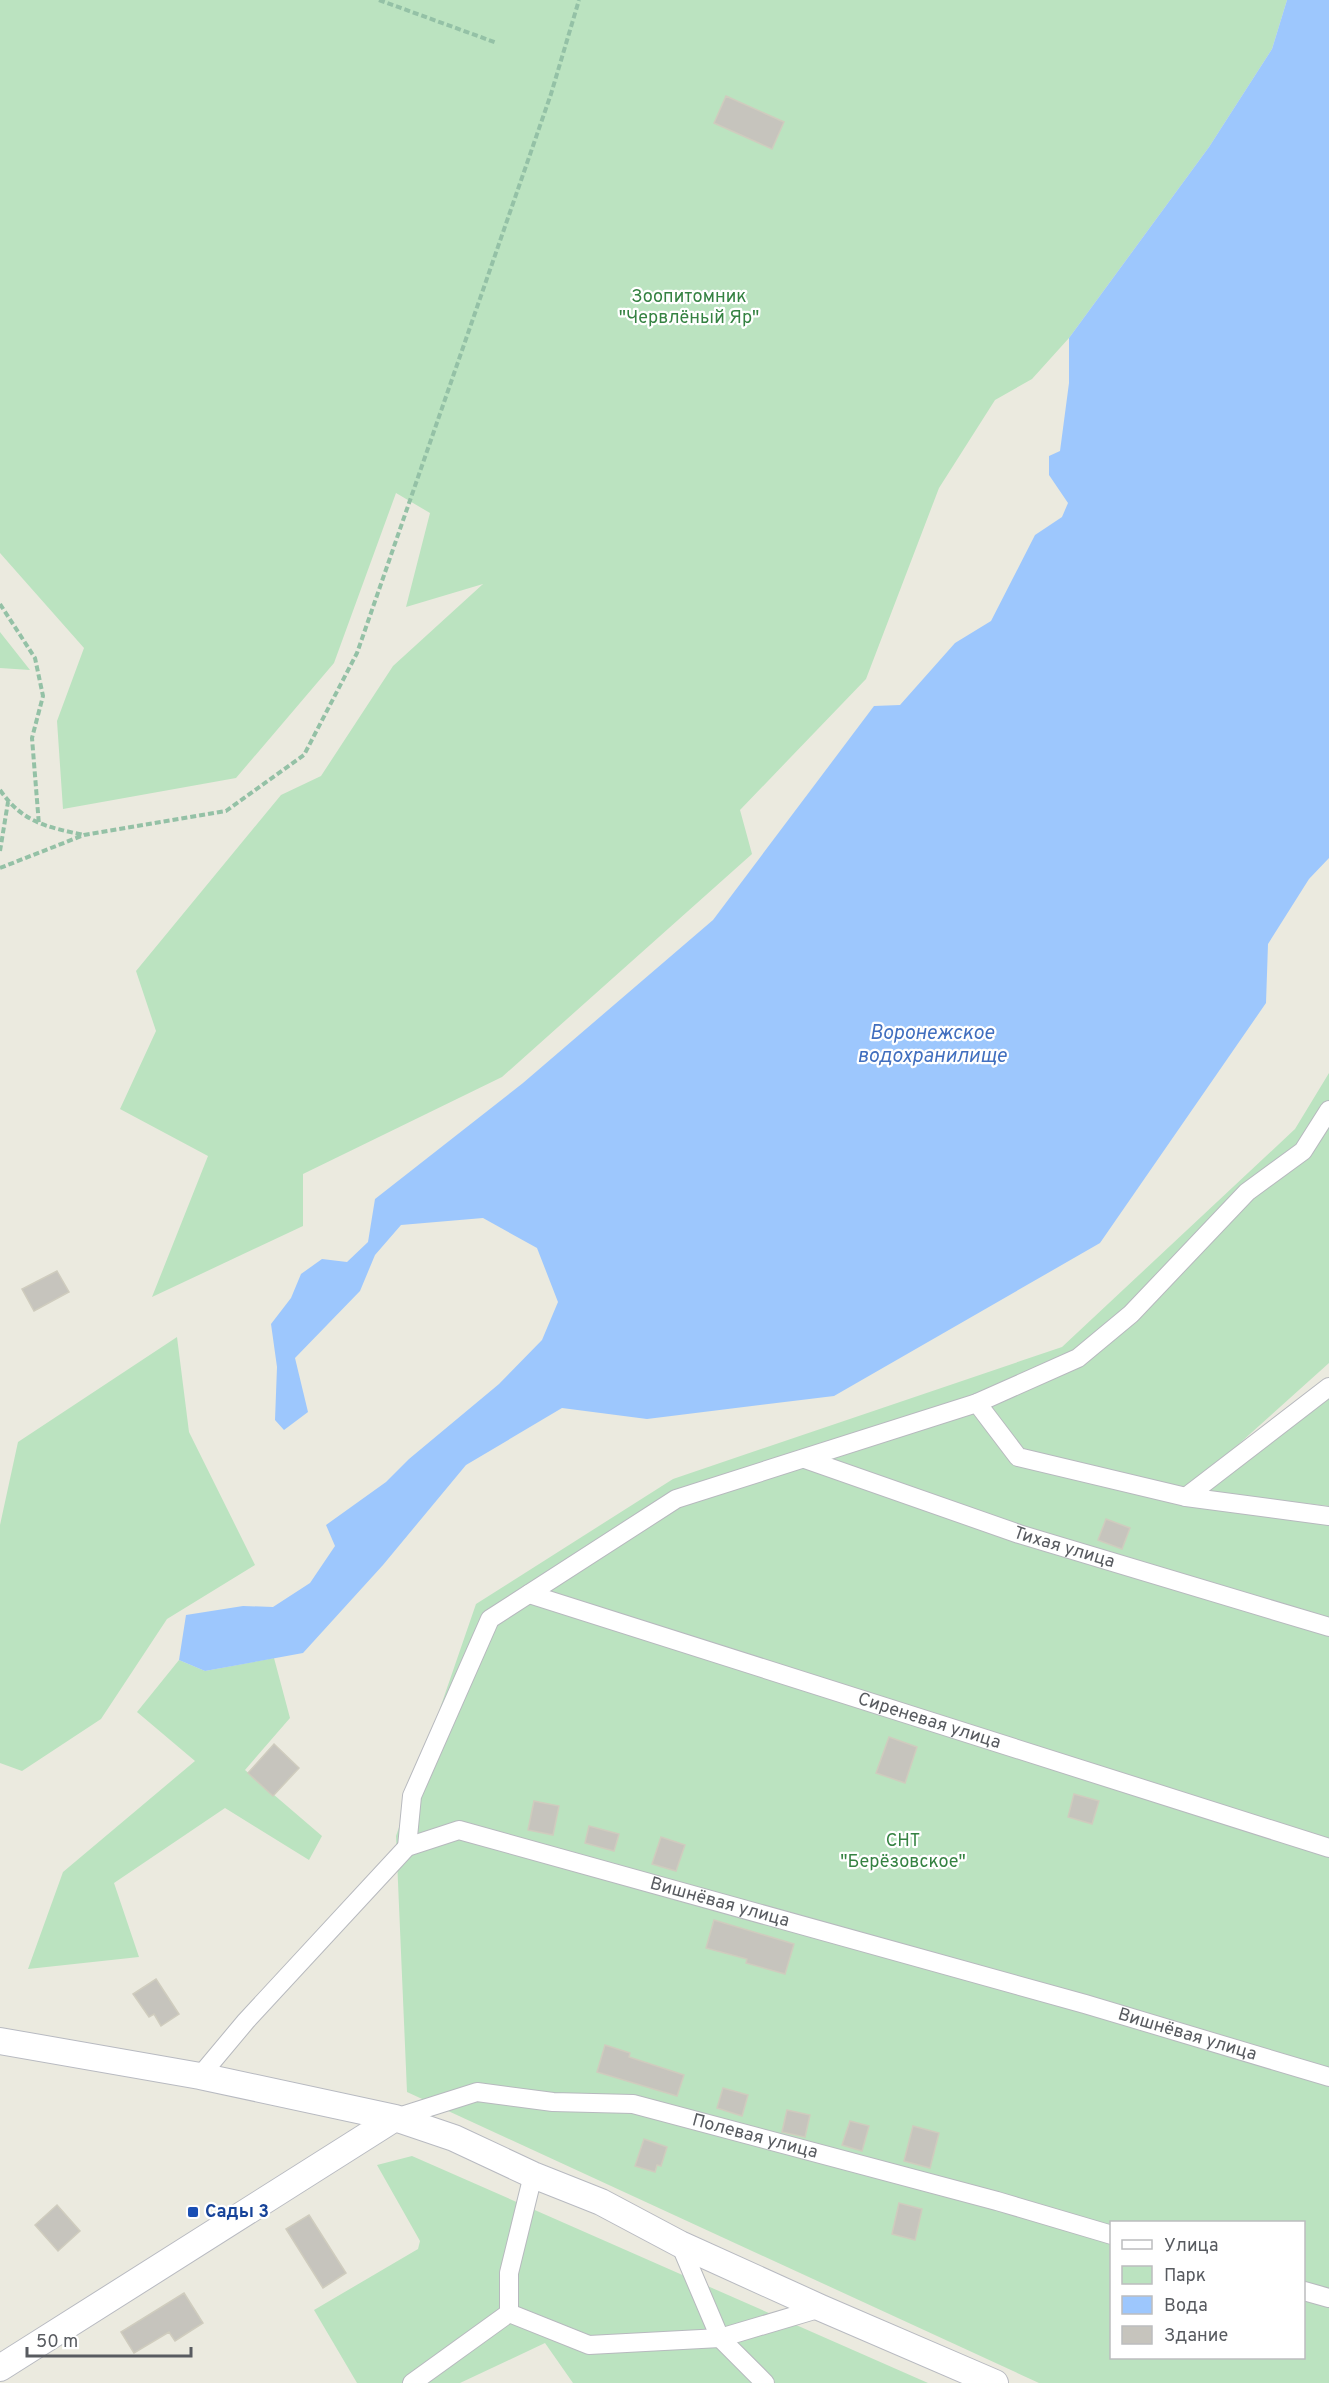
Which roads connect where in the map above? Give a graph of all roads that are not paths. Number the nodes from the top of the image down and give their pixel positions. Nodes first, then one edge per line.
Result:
1 (1329, 1110) edge
2 (1329, 1387) edge
3 (976, 1403) junction
4 (805, 1460) junction
5 (1186, 1497) junction
6 (1329, 1516) edge
7 (529, 1594) junction
8 (1329, 1627) edge
9 (407, 1847) junction
10 (1329, 1848) edge
11 (0, 2041) edge
12 (200, 2076) junction
13 (1329, 2077) edge
14 (395, 2118) junction
15 (533, 2175) junction
16 (1110, 2234) edge
17 (680, 2244) junction
18 (1305, 2291) edge
19 (1329, 2298) edge
20 (821, 2308) junction
21 (510, 2313) junction
22 (720, 2338) junction
23 (0, 2368) edge
24 (412, 2383) edge
25 (765, 2383) edge
26 (995, 2383) edge

1 - 3 street
2 - 5 street
3 - 4 street
3 - 5 street
4 - 7 street
4 - 8 street, Тихая улица
5 - 6 street
7 - 9 street
7 - 10 street, Сиреневая улица
9 - 12 street, Вишнёвая улица
9 - 13 street, Вишнёвая улица
11 - 12 street
12 - 14 street
14 - 15 street
14 - 16 street, Полевая улица
14 - 23 street
15 - 17 street
15 - 21 street
17 - 20 street
17 - 22 street
18 - 19 street
20 - 22 street
20 - 26 street
21 - 22 street
21 - 24 street
22 - 25 street

